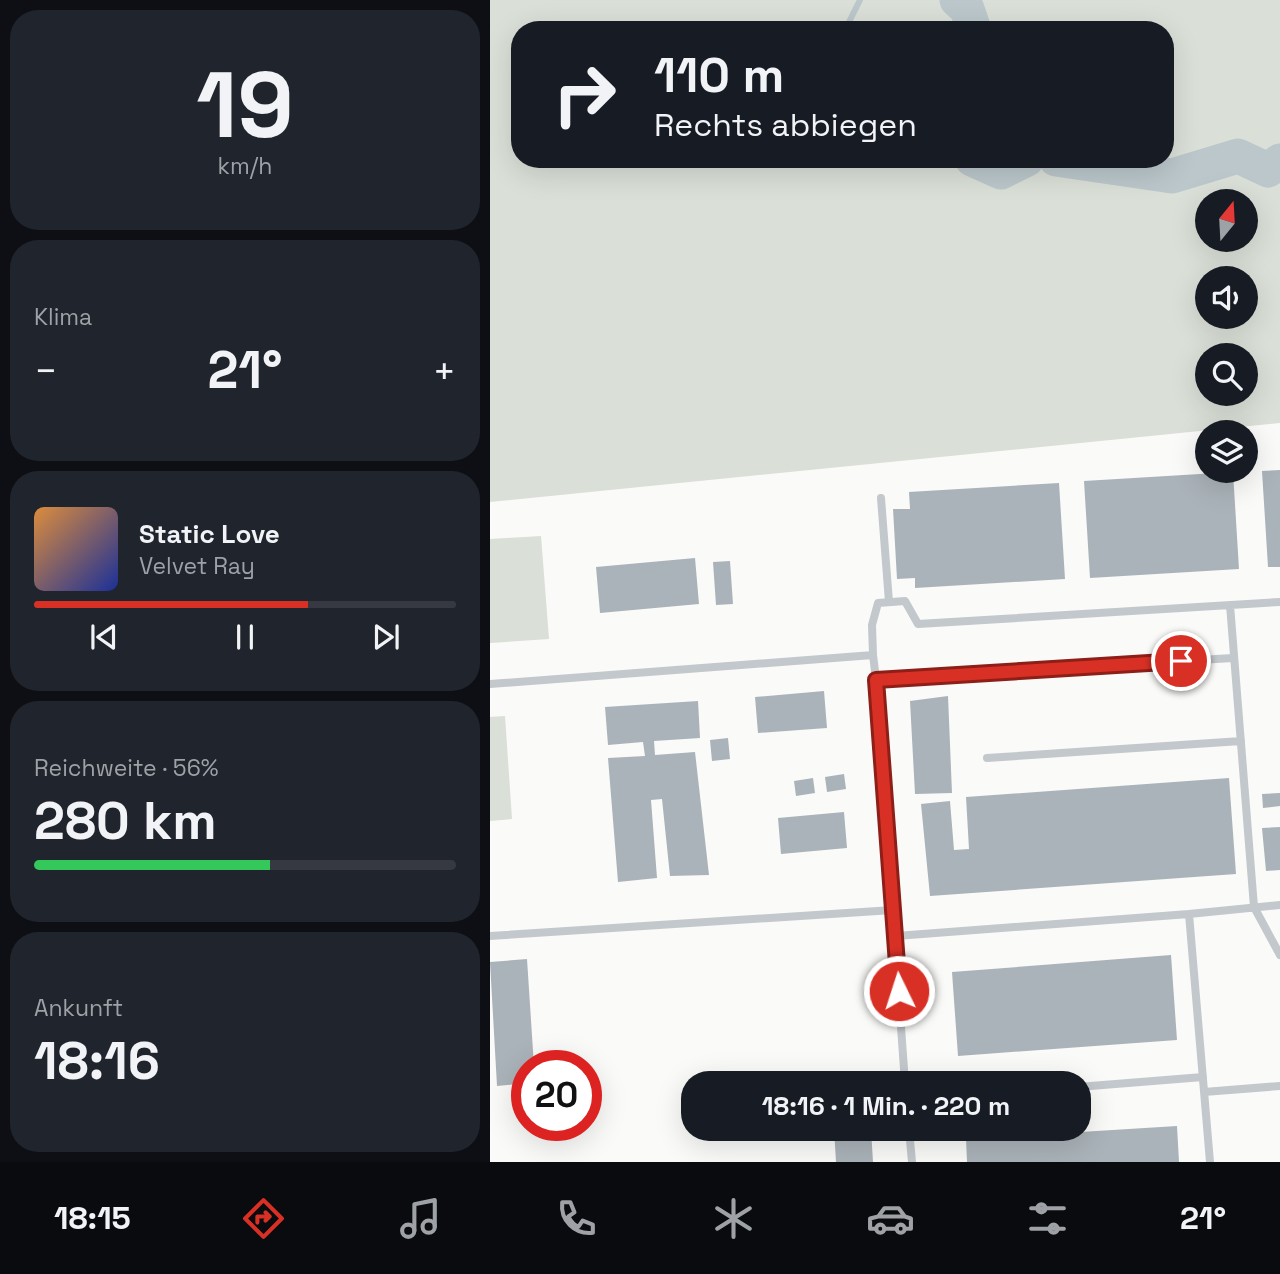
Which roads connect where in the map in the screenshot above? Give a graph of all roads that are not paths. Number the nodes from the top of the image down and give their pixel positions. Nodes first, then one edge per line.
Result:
1 (881, 498) dead end
2 (888, 602) junction
3 (1280, 602) edge
4 (1230, 605) junction
5 (873, 655) junction
6 (1233, 658) junction
7 (876, 680) junction
8 (490, 684) edge
9 (1241, 741) junction
10 (987, 758) dead end
11 (1280, 905) edge
12 (1254, 907) junction
13 (893, 910) junction
14 (1189, 914) junction
15 (490, 936) edge
16 (896, 936) junction
17 (1280, 955) edge
18 (904, 1071) edge
19 (1203, 1077) junction
20 (1091, 1086) edge
21 (1280, 1086) edge
22 (1204, 1092) junction
23 (910, 1141) edge
24 (912, 1162) edge
25 (1210, 1162) edge

1 - 2 lane
2 - 4 lane
2 - 5 lane
3 - 4 lane
4 - 6 lane
5 - 7 lane
5 - 8 lane
6 - 7 lane
6 - 9 lane
7 - 13 lane
9 - 10 lane
9 - 12 lane
11 - 12 lane
12 - 14 lane
12 - 17 lane
13 - 15 lane
13 - 16 lane
14 - 16 lane
14 - 19 lane
16 - 18 lane
19 - 20 lane
19 - 22 lane
21 - 22 lane
22 - 25 lane
23 - 24 lane

